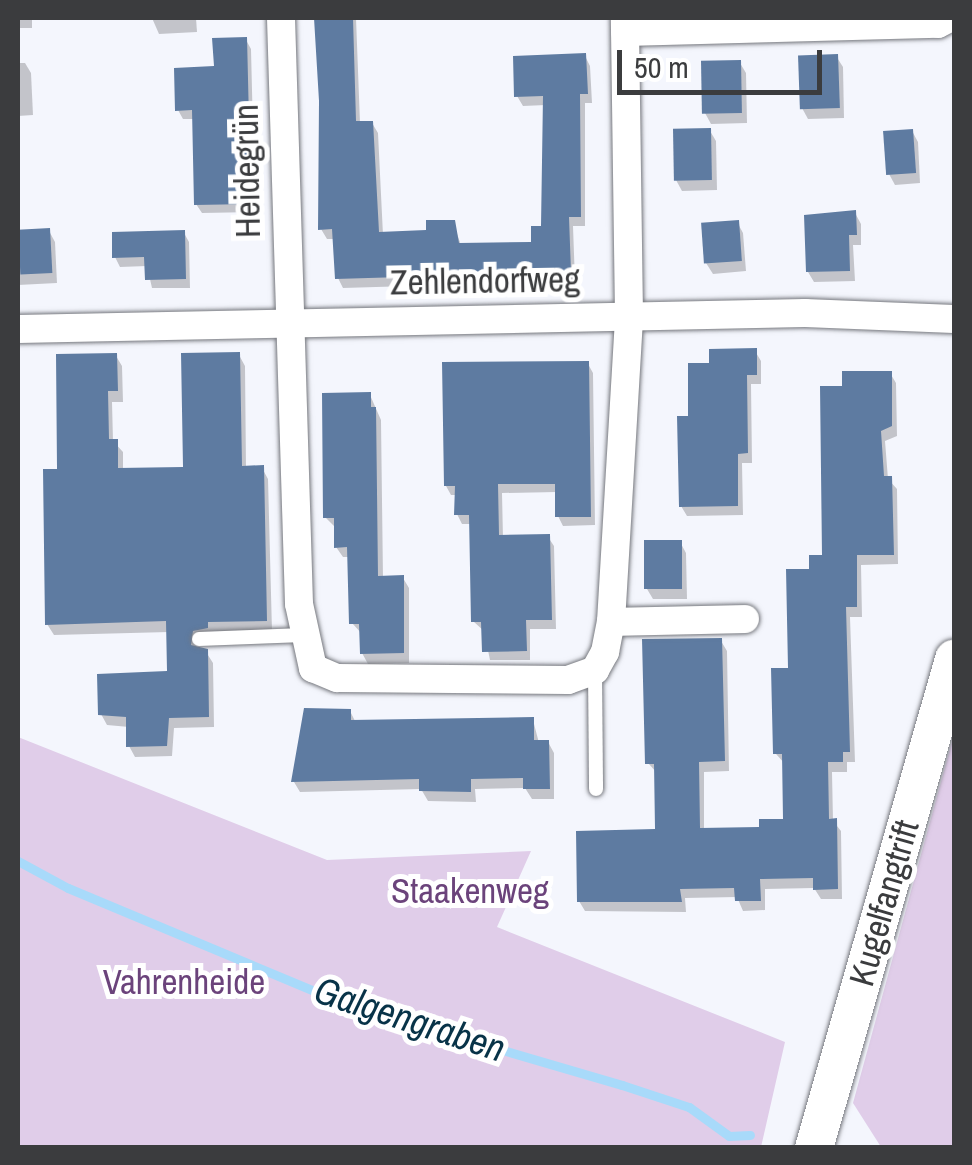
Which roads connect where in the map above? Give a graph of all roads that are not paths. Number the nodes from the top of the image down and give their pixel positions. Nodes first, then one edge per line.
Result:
1 (281, 18) edge
2 (950, 18) edge
3 (625, 25) edge
4 (628, 316) junction
5 (954, 319) edge
6 (288, 324) junction
7 (18, 328) edge
8 (745, 619) dead end
9 (612, 622) junction
10 (303, 635) junction
11 (199, 639) dead end
12 (954, 659) edge
13 (595, 670) junction
14 (596, 788) dead end
15 (814, 1148) edge

1 - 6 street, Heidegrün
2 - 3 street
3 - 4 street
4 - 5 street, Zehlendorfweg
4 - 6 street, Zehlendorfweg
4 - 9 street
6 - 7 street, Zehlendorfweg
6 - 10 street
8 - 9 street
9 - 13 street
10 - 11 lane
10 - 13 street
12 - 15 street, Kugelfangtrift
13 - 14 lane

